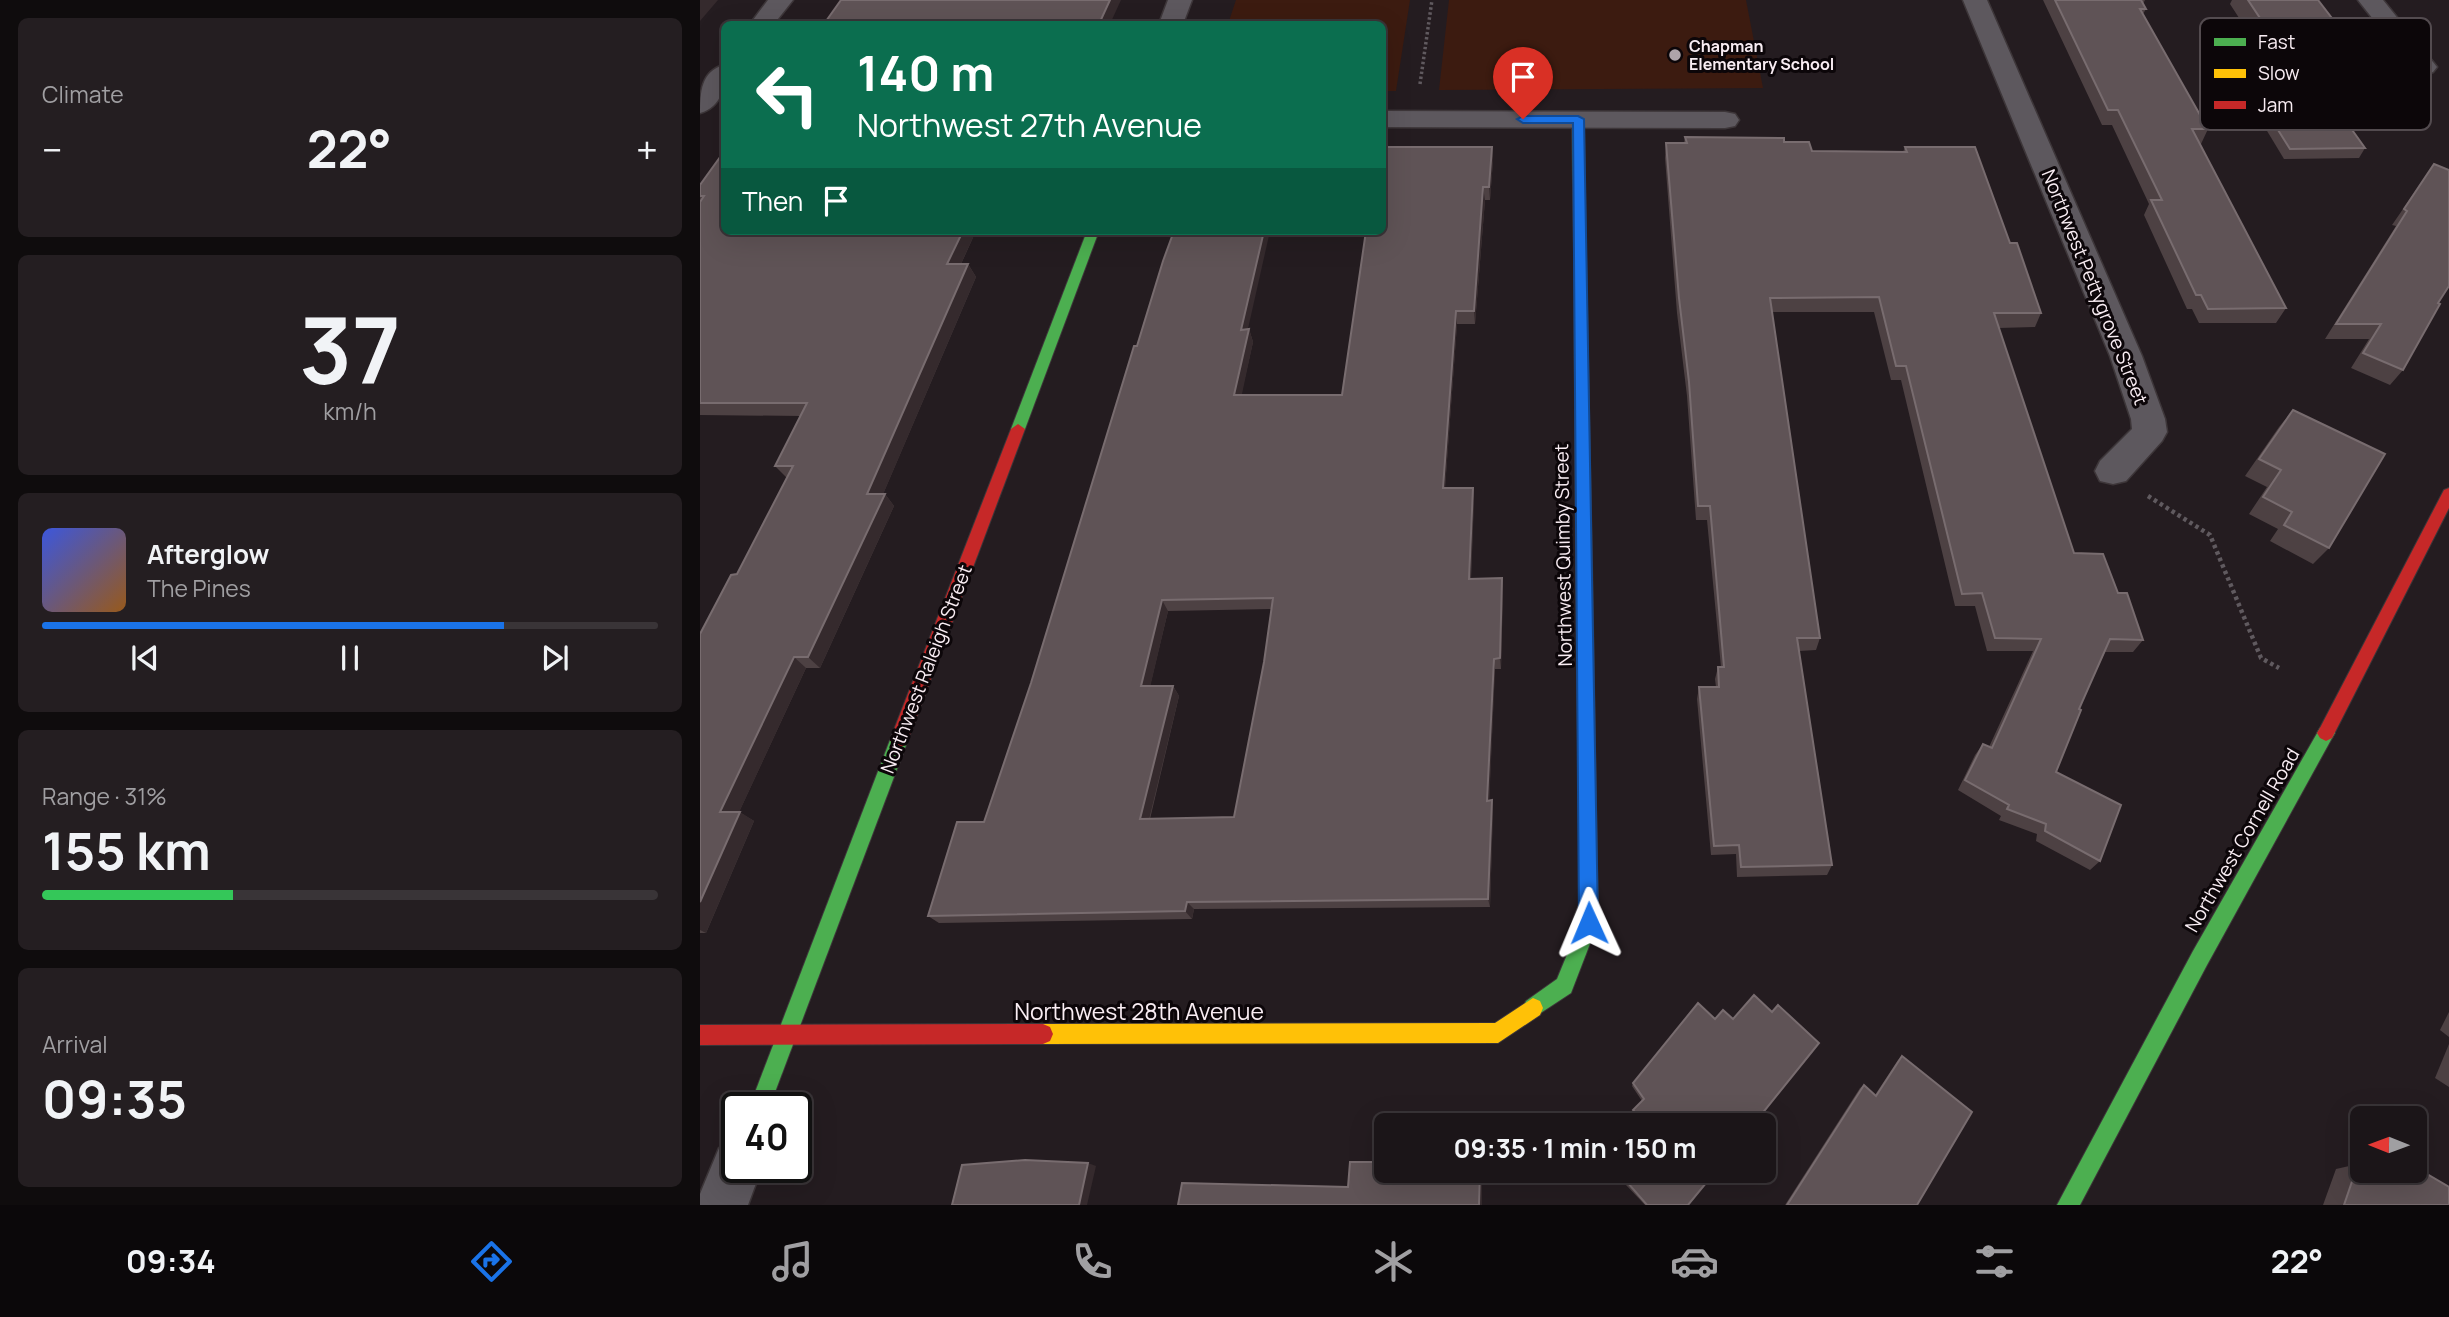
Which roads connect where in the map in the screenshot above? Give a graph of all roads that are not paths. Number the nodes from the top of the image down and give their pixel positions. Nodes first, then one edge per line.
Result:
1 (782, 0) edge
2 (1180, 0) edge
3 (1975, 0) edge
4 (2370, 0) edge
5 (2385, 18) edge
6 (764, 21) edge
7 (1172, 21) edge
8 (721, 80) edge
9 (704, 117) edge
10 (1386, 119) edge
11 (1578, 119) junction
12 (1725, 120) dead end
13 (1091, 235) edge
14 (2113, 471) road end
15 (2449, 494) edge
16 (1564, 986) joint
17 (787, 1034) junction
18 (700, 1035) edge
19 (765, 1092) edge
20 (731, 1183) edge
21 (722, 1205) edge
22 (2068, 1205) edge

1 - 6 street
2 - 7 street
3 - 14 street, Northwest Pettygrove Street
4 - 5 street
8 - 9 street
10 - 11 street
11 - 12 street
11 - 16 street, Northwest Quimby Street
13 - 17 street, Northwest Raleigh Street
15 - 22 street, Northwest Cornell Road
16 - 17 street, Northwest 28th Avenue
17 - 18 street, Northwest 28th Avenue
17 - 19 street, Northwest Raleigh Street
20 - 21 street

